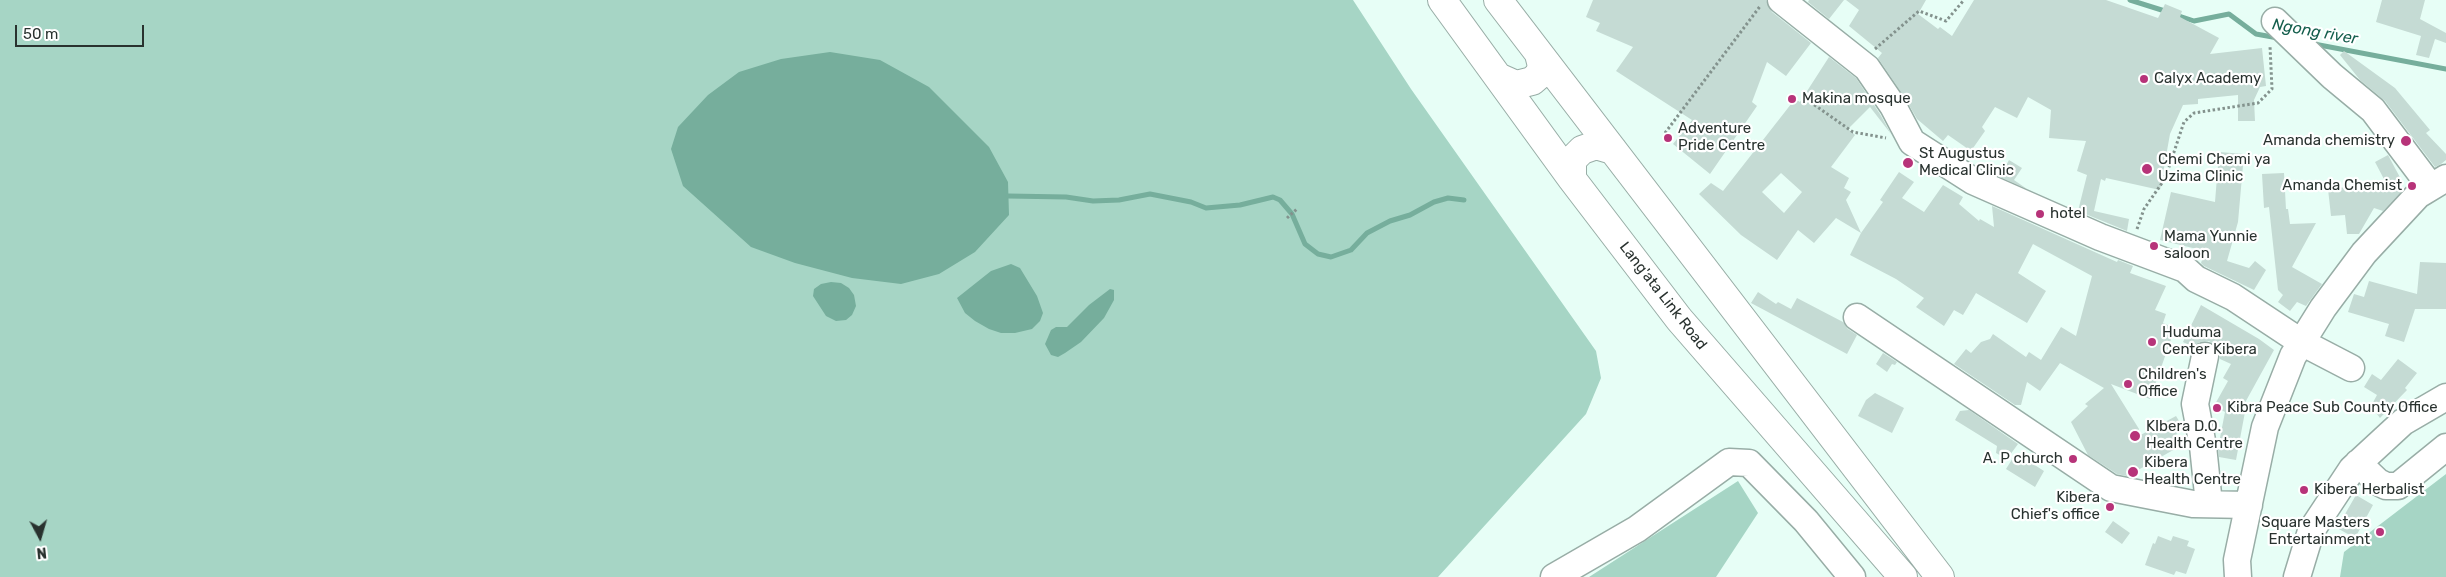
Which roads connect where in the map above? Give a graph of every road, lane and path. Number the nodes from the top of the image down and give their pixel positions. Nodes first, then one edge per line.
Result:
1 (1442, 0) edge
2 (1498, 0) edge
3 (1764, 0) edge
4 (1781, 0) edge
5 (1964, 0) edge
6 (2277, 34) joint
7 (1540, 54) junction
8 (1861, 63) junction
9 (1498, 77) junction
10 (1806, 98) dead end
11 (1665, 133) dead end
12 (1912, 142) junction
13 (1613, 150) junction
14 (1572, 179) junction
15 (2438, 183) edge
16 (1298, 208) dead end
17 (1287, 218) dead end
18 (2131, 249) junction
19 (1857, 317) dead end
20 (2302, 342) junction
21 (2205, 356) dead end
22 (2351, 368) dead end
23 (2446, 397) edge
24 (2446, 447) edge
25 (2358, 463) junction
26 (2209, 504) junction
27 (2249, 505) junction
28 (1554, 577) edge
29 (1852, 577) edge
30 (1903, 577) edge
31 (1940, 577) edge
32 (2238, 577) edge
33 (2297, 577) edge

1 - 9 main road, Lang'ata Link Road
2 - 7 main road
3 - 11 path
4 - 8 street
5 - 8 path
6 - 15 street
6 - 18 path
7 - 9 main road
7 - 13 main road
8 - 12 street
9 - 14 main road, Lang'ata Link Road
10 - 12 path
12 - 18 street
13 - 14 main road
13 - 31 main road
14 - 30 main road, Lang'ata Link Road
15 - 20 street
16 - 17 path
18 - 20 street
19 - 26 street
20 - 22 street
20 - 27 street
21 - 26 street
23 - 25 street
24 - 25 street
25 - 33 street
26 - 27 street
27 - 32 street
28 - 29 street

